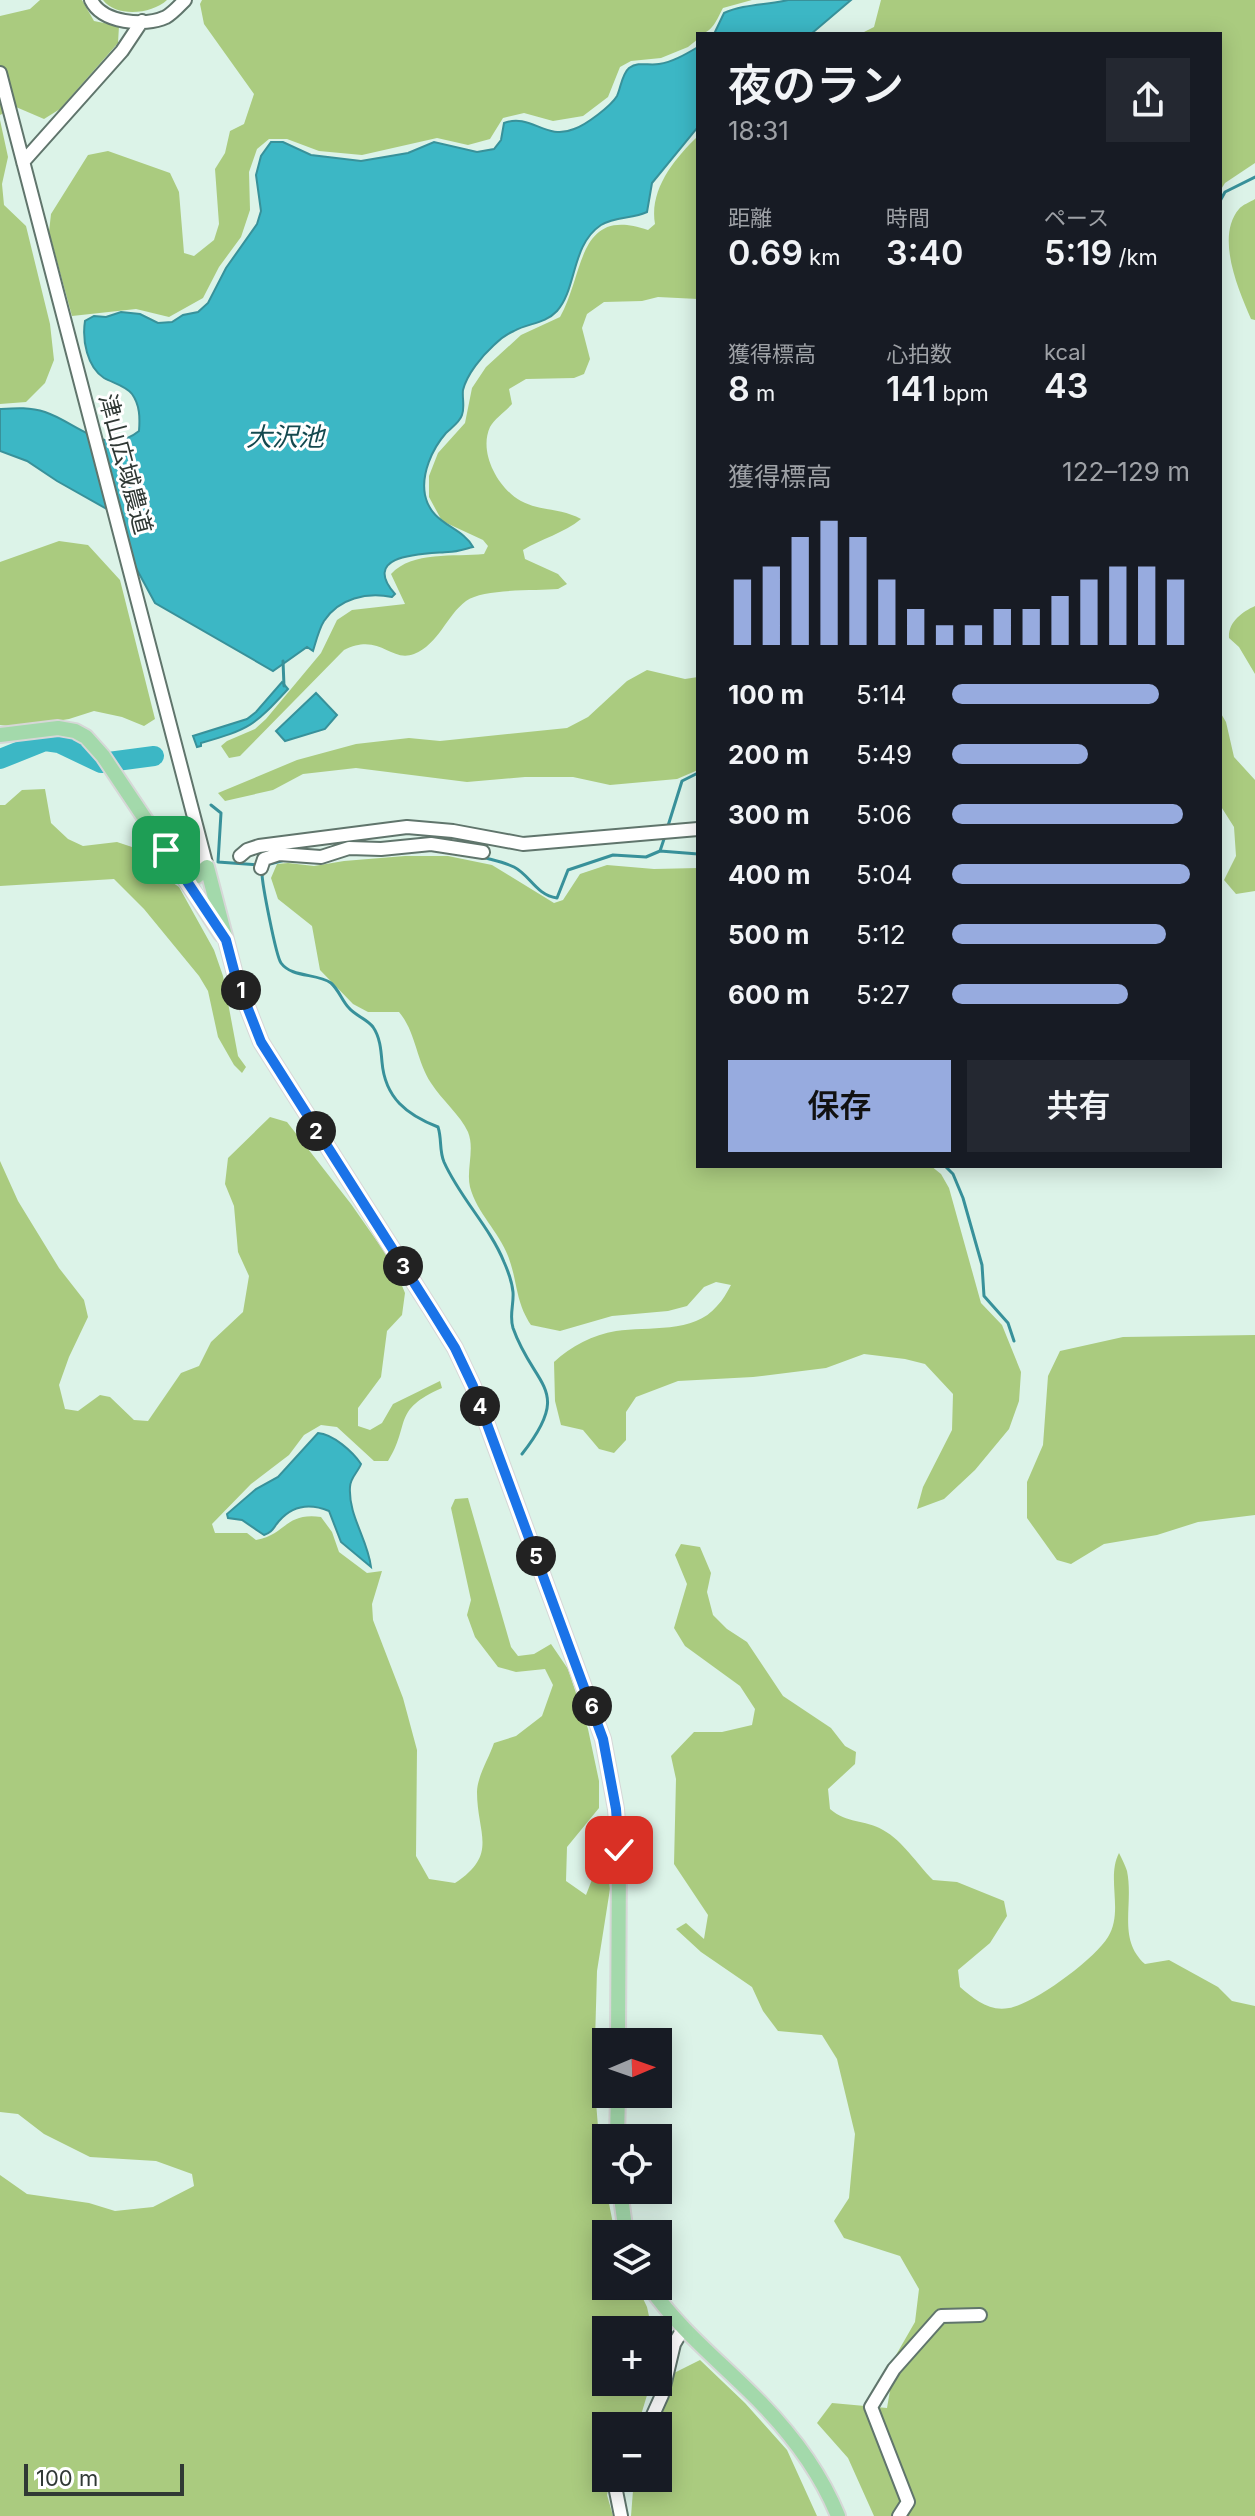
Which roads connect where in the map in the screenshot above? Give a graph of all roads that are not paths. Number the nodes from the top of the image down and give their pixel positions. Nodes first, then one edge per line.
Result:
1 (91, 0) edge
2 (185, 0) edge
3 (142, 21) junction
4 (0, 73) edge
5 (23, 162) junction
6 (0, 735) edge
7 (696, 829) edge
8 (483, 852) dead end
9 (240, 856) dead end
10 (207, 867) junction
11 (261, 868) dead end
12 (180, 871) junction
13 (226, 940) junction
14 (618, 2028) edge
15 (660, 2300) edge
16 (980, 2315) dead end
17 (683, 2329) junction
18 (654, 2412) edge
19 (616, 2492) edge
20 (621, 2516) edge
21 (838, 2516) edge
22 (899, 2516) edge

1 - 3 street
2 - 3 street
3 - 5 street
4 - 5 street, 津山広域農道
5 - 10 street, 津山広域農道
6 - 12 main road
7 - 9 street
8 - 11 street
10 - 12 main road
10 - 13 main road
12 - 13 main road
13 - 14 main road
15 - 17 main road
16 - 22 street
17 - 18 street
17 - 21 main road
19 - 20 street

